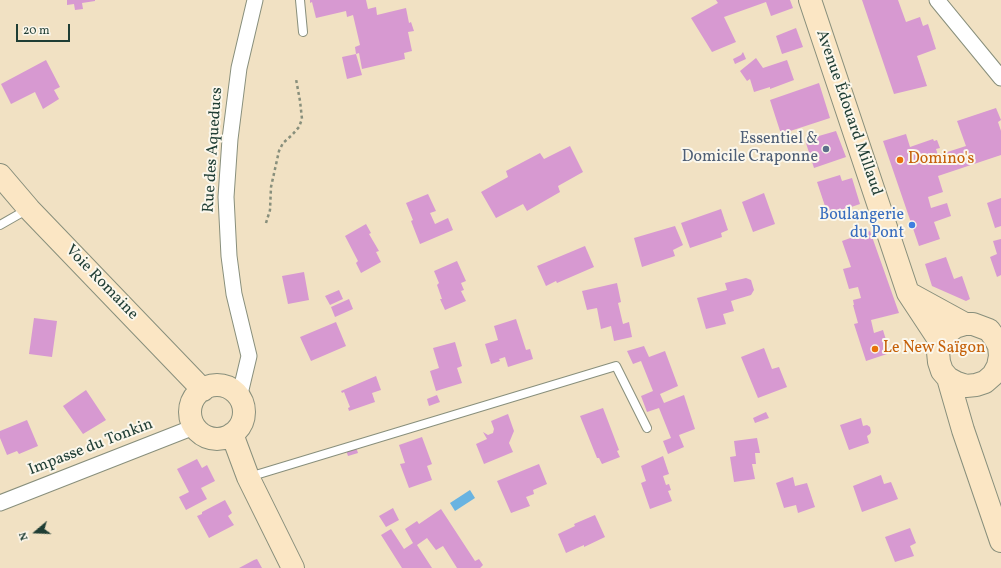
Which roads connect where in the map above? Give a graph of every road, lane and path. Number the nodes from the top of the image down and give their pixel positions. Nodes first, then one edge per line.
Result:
1 (255, 0) edge
2 (300, 0) edge
3 (810, 0) edge
4 (937, 0) edge
5 (303, 32) dead end
6 (1001, 78) edge
7 (296, 79) dead end
8 (0, 175) edge
9 (29, 208) junction
10 (266, 223) dead end
11 (0, 225) edge
12 (908, 294) junction
13 (965, 324) junction
14 (998, 338) edge
15 (941, 343) junction
16 (1000, 366) edge
17 (948, 378) junction
18 (976, 386) junction
19 (203, 390) junction
20 (239, 398) junction
21 (194, 427) junction
22 (647, 428) dead end
23 (963, 430) junction
24 (232, 434) junction
25 (248, 477) junction
26 (0, 503) edge
27 (1001, 541) edge
28 (293, 568) edge

1 - 20 street, Rue des Aqueducs
2 - 5 lane
3 - 12 main road, Avenue Édouard Millaud
4 - 6 street
7 - 10 path
8 - 9 main road, Voie Romaine
9 - 11 lane
9 - 19 main road, Voie Romaine
12 - 13 main road
12 - 15 main road, Avenue Édouard Millaud
13 - 14 main road
13 - 15 main road
14 - 16 main road
15 - 17 main road
16 - 18 main road
17 - 18 main road
17 - 23 main road
18 - 23 main road
19 - 20 main road
19 - 21 main road
20 - 24 main road
21 - 24 main road
21 - 26 street, Impasse du Tonkin
22 - 25 lane
23 - 27 main road
24 - 25 main road
25 - 28 main road

